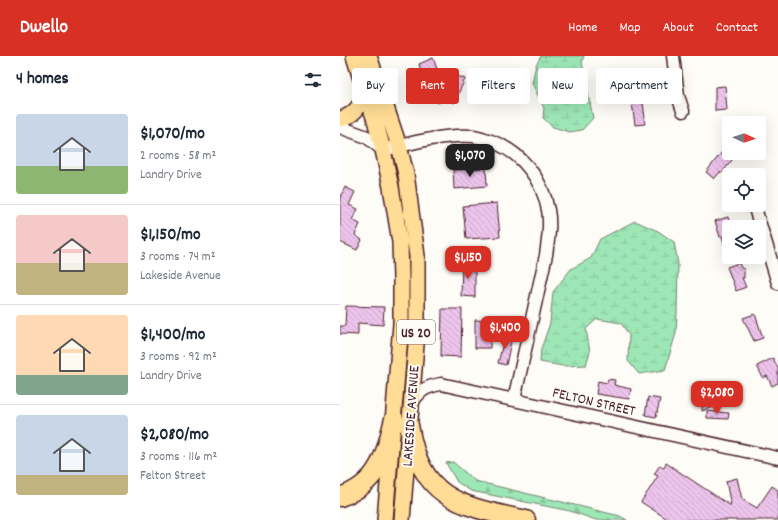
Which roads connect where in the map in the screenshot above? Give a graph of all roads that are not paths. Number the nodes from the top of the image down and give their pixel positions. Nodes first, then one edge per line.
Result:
1 (354, 56) edge
2 (369, 56) edge
3 (376, 56) edge
4 (673, 56) edge
5 (358, 68) edge
6 (373, 68) edge
7 (375, 68) edge
8 (360, 104) edge
9 (369, 104) edge
10 (384, 104) edge
11 (683, 111) dead end
12 (340, 119) edge
13 (340, 127) edge
14 (398, 146) junction
15 (383, 150) junction
16 (756, 212) edge
17 (778, 283) edge
18 (514, 400) junction
19 (411, 404) junction
20 (401, 422) junction
21 (778, 458) edge
22 (340, 497) edge
23 (385, 520) edge
24 (402, 520) edge
25 (526, 520) edge

1 - 5 main road, US 20
2 - 6 main road, US 20
3 - 7 street
4 - 11 street
8 - 12 main road
9 - 15 main road, US 20
10 - 14 main road, US 20
13 - 15 street
14 - 15 street
14 - 18 street
14 - 19 main road, LAKESIDE AVENUE / US 20
15 - 20 main road, LAKESIDE AVENUE / US 20
16 - 17 street
18 - 19 street, FELTON STREET
18 - 21 street, FELTON STREET
19 - 20 main road, LAKESIDE AVENUE / US 20
20 - 22 highway
20 - 23 main road, LAKESIDE AVENUE / US 20
20 - 24 main road, LAKESIDE AVENUE / US 20
20 - 25 highway

